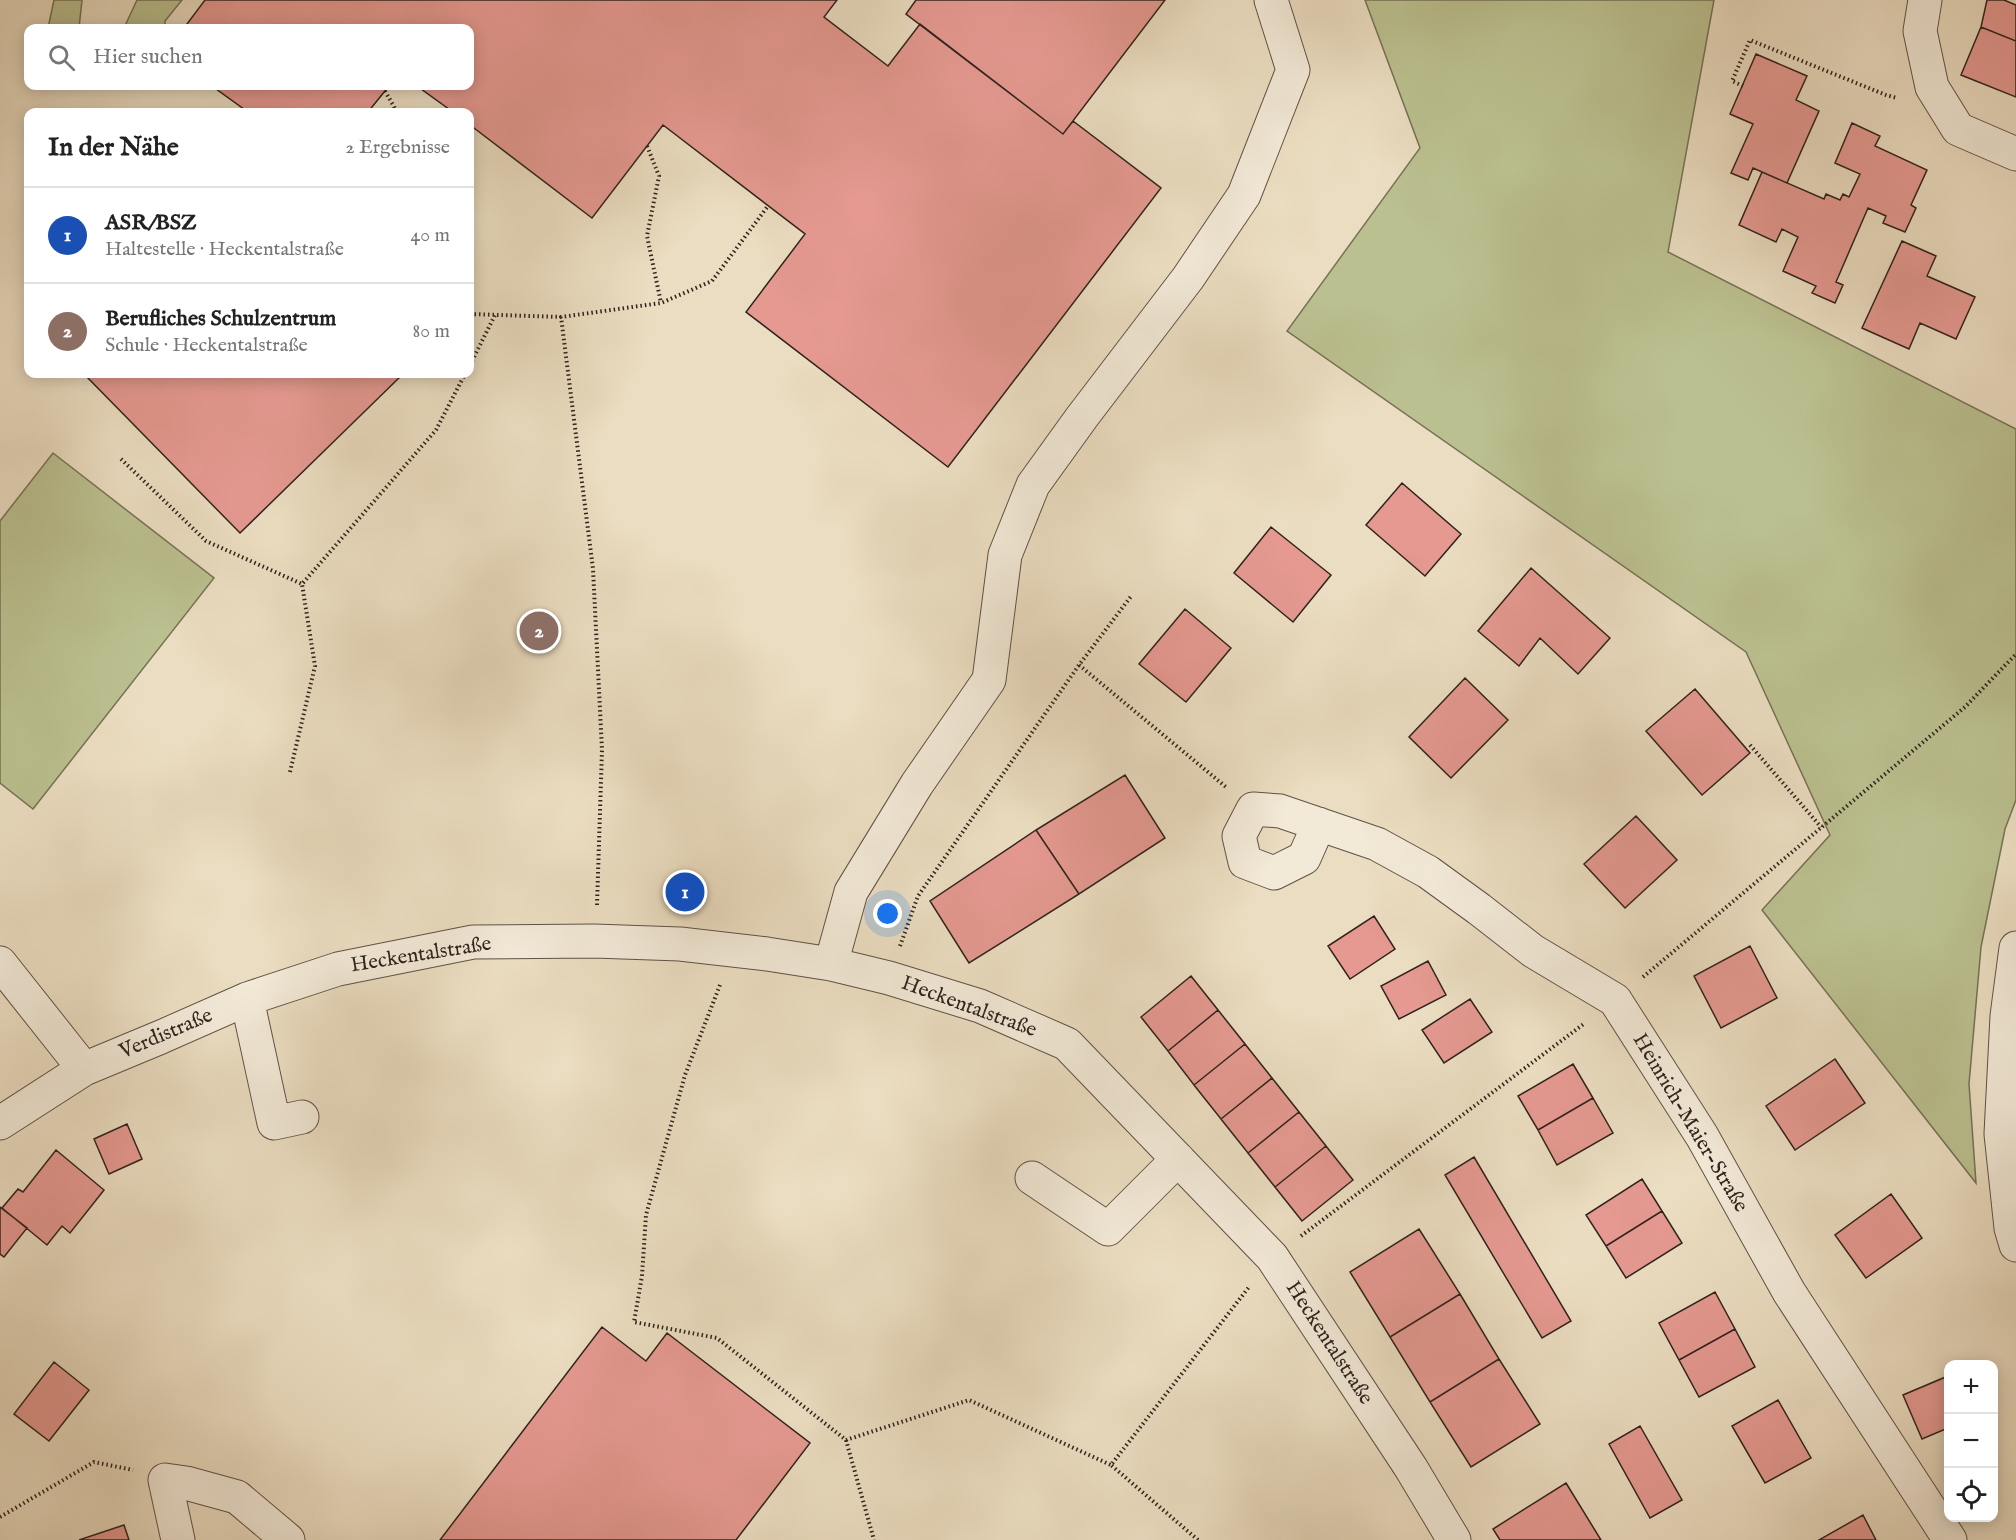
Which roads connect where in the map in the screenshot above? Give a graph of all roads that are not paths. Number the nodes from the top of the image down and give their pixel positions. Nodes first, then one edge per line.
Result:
1 (1271, 0) edge
2 (1925, 0) edge
3 (2016, 154) edge
4 (1319, 824) junction
5 (2016, 948) edge
6 (0, 963) edge
7 (831, 964) junction
8 (247, 999) junction
9 (84, 1069) junction
10 (302, 1117) dead end
11 (0, 1123) edge
12 (1178, 1159) junction
13 (1032, 1178) dead end
14 (2016, 1245) edge
15 (178, 1540) edge
16 (288, 1540) edge
17 (1454, 1540) edge
18 (1950, 1540) edge

1 - 7 street
2 - 3 street
4 - 4 street, Heinrich-Maier-Straße
4 - 18 street, Heinrich-Maier-Straße
5 - 14 street
6 - 9 street
7 - 8 street, Heckentalstraße
7 - 12 street, Heckentalstraße
8 - 9 street, Verdistraße
8 - 10 street
9 - 11 street, Verdistraße
12 - 13 street
12 - 17 street, Heckentalstraße
15 - 16 street

